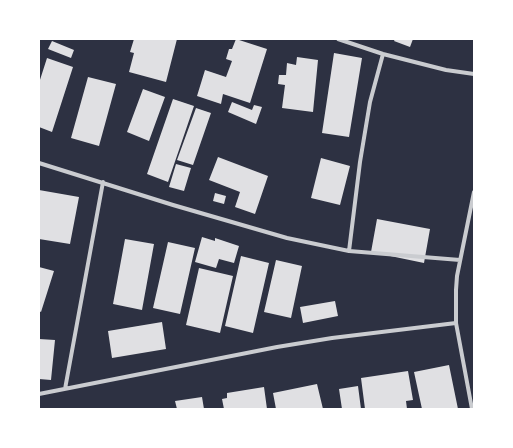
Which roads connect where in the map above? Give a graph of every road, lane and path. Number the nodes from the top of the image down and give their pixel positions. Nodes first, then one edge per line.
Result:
1 (338, 39) edge
2 (383, 54) junction
3 (474, 74) edge
4 (39, 162) edge
5 (103, 182) junction
6 (474, 192) edge
7 (348, 251) junction
8 (460, 260) junction
9 (456, 323) junction
10 (64, 388) junction
11 (39, 394) edge
12 (472, 409) edge

1 - 2 street
2 - 3 street
2 - 7 street
4 - 5 street
5 - 7 street
5 - 10 street
6 - 8 street
7 - 8 street
8 - 9 street
9 - 10 street
9 - 12 street
10 - 11 street

